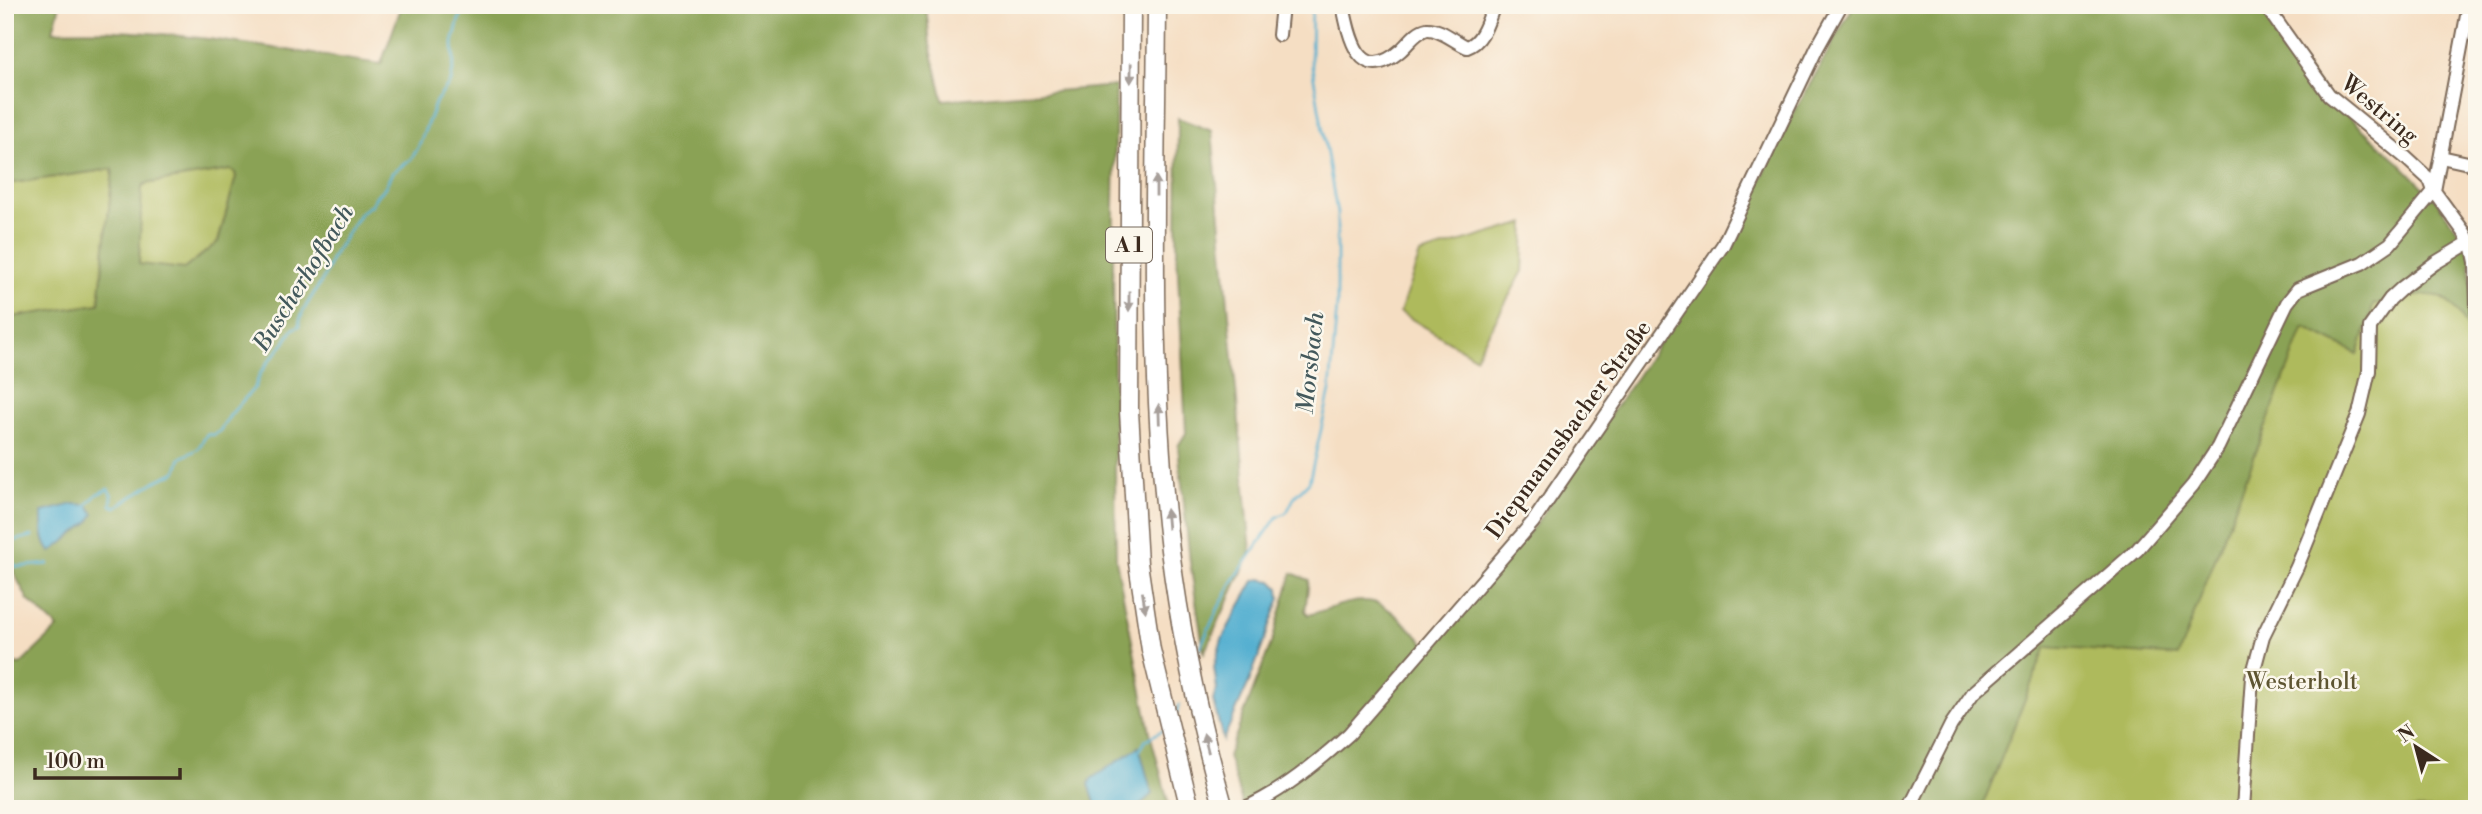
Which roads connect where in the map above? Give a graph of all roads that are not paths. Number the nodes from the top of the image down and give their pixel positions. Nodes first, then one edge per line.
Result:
1 (1131, 5) edge
2 (1157, 5) edge
3 (1282, 5) edge
4 (1343, 5) edge
5 (1493, 5) edge
6 (1841, 5) edge
7 (2264, 5) edge
8 (2469, 5) edge
9 (1279, 34) dead end
10 (2441, 157) junction
11 (2477, 165) edge
12 (2434, 191) junction
13 (2470, 242) junction
14 (2477, 311) edge
15 (1191, 809) edge
16 (1224, 809) edge
17 (1243, 809) edge
18 (1909, 809) edge
19 (2243, 809) edge

1 -> 15 highway, A 1
16 -> 2 highway, A 1
3 - 9 street
4 - 5 street
6 - 17 street, Diepmannsbacher Straße
7 - 12 street, Westring
8 - 10 street
10 - 11 street
10 - 12 street
12 - 13 street, Westring
12 - 18 street
13 - 14 street
13 - 19 street

